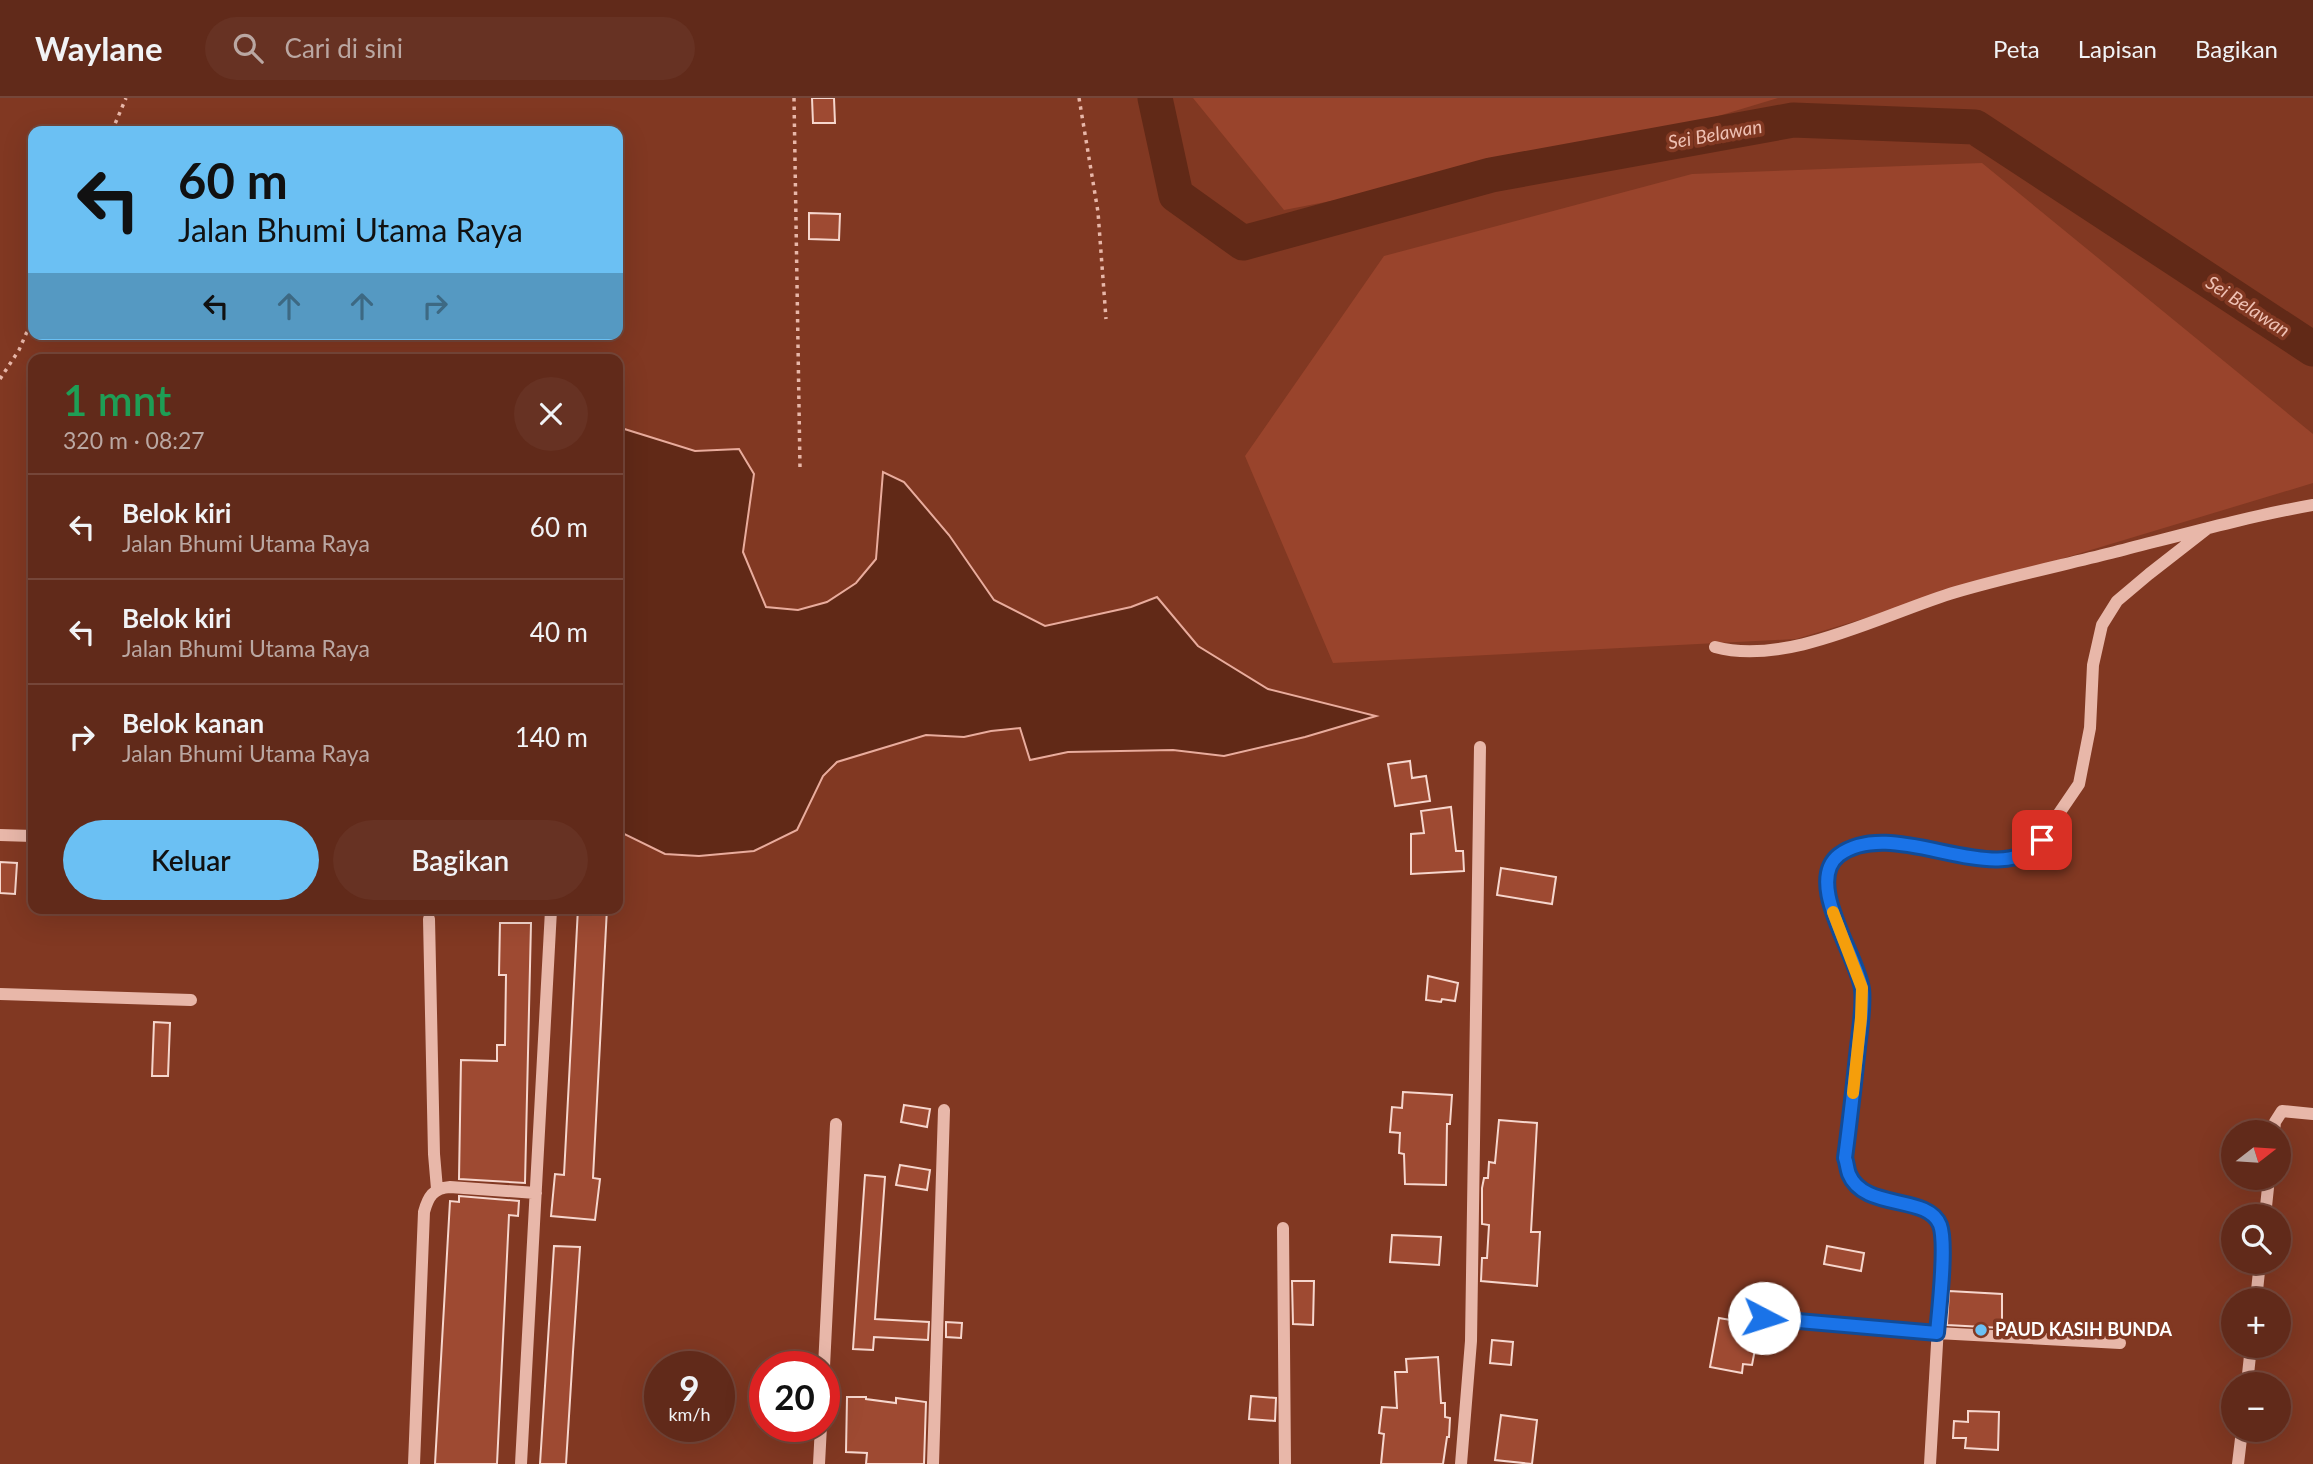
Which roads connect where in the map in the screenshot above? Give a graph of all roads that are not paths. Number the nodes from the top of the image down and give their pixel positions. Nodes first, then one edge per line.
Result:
1 (2313, 505) edge
2 (2208, 528) junction
3 (1715, 647) dead end
4 (1480, 747) dead end
5 (0, 835) edge
6 (28, 836) edge
7 (551, 914) edge
8 (429, 919) dead end
9 (0, 994) edge
10 (191, 1000) dead end
11 (944, 1110) dead end
12 (2313, 1114) edge
13 (2276, 1120) edge
14 (836, 1124) dead end
15 (437, 1189) junction
16 (536, 1193) junction
17 (1283, 1228) dead end
18 (1764, 1318) dead end
19 (1937, 1333) junction
20 (2120, 1343) dead end
21 (825, 1351) edge
22 (820, 1442) edge
23 (2241, 1442) edge
24 (414, 1464) edge
25 (521, 1464) edge
26 (819, 1464) edge
27 (933, 1464) edge
28 (1285, 1464) edge
29 (1461, 1464) edge
30 (1930, 1464) edge
31 (2238, 1464) edge

1 - 2 street
2 - 3 street
2 - 19 street
4 - 29 street
5 - 6 street
7 - 16 street
8 - 15 street
9 - 10 street
11 - 27 street
12 - 13 street
14 - 21 street
15 - 16 street
15 - 24 street
16 - 25 street
17 - 28 street
18 - 19 street
19 - 20 street
19 - 30 street
22 - 26 street
23 - 31 street

